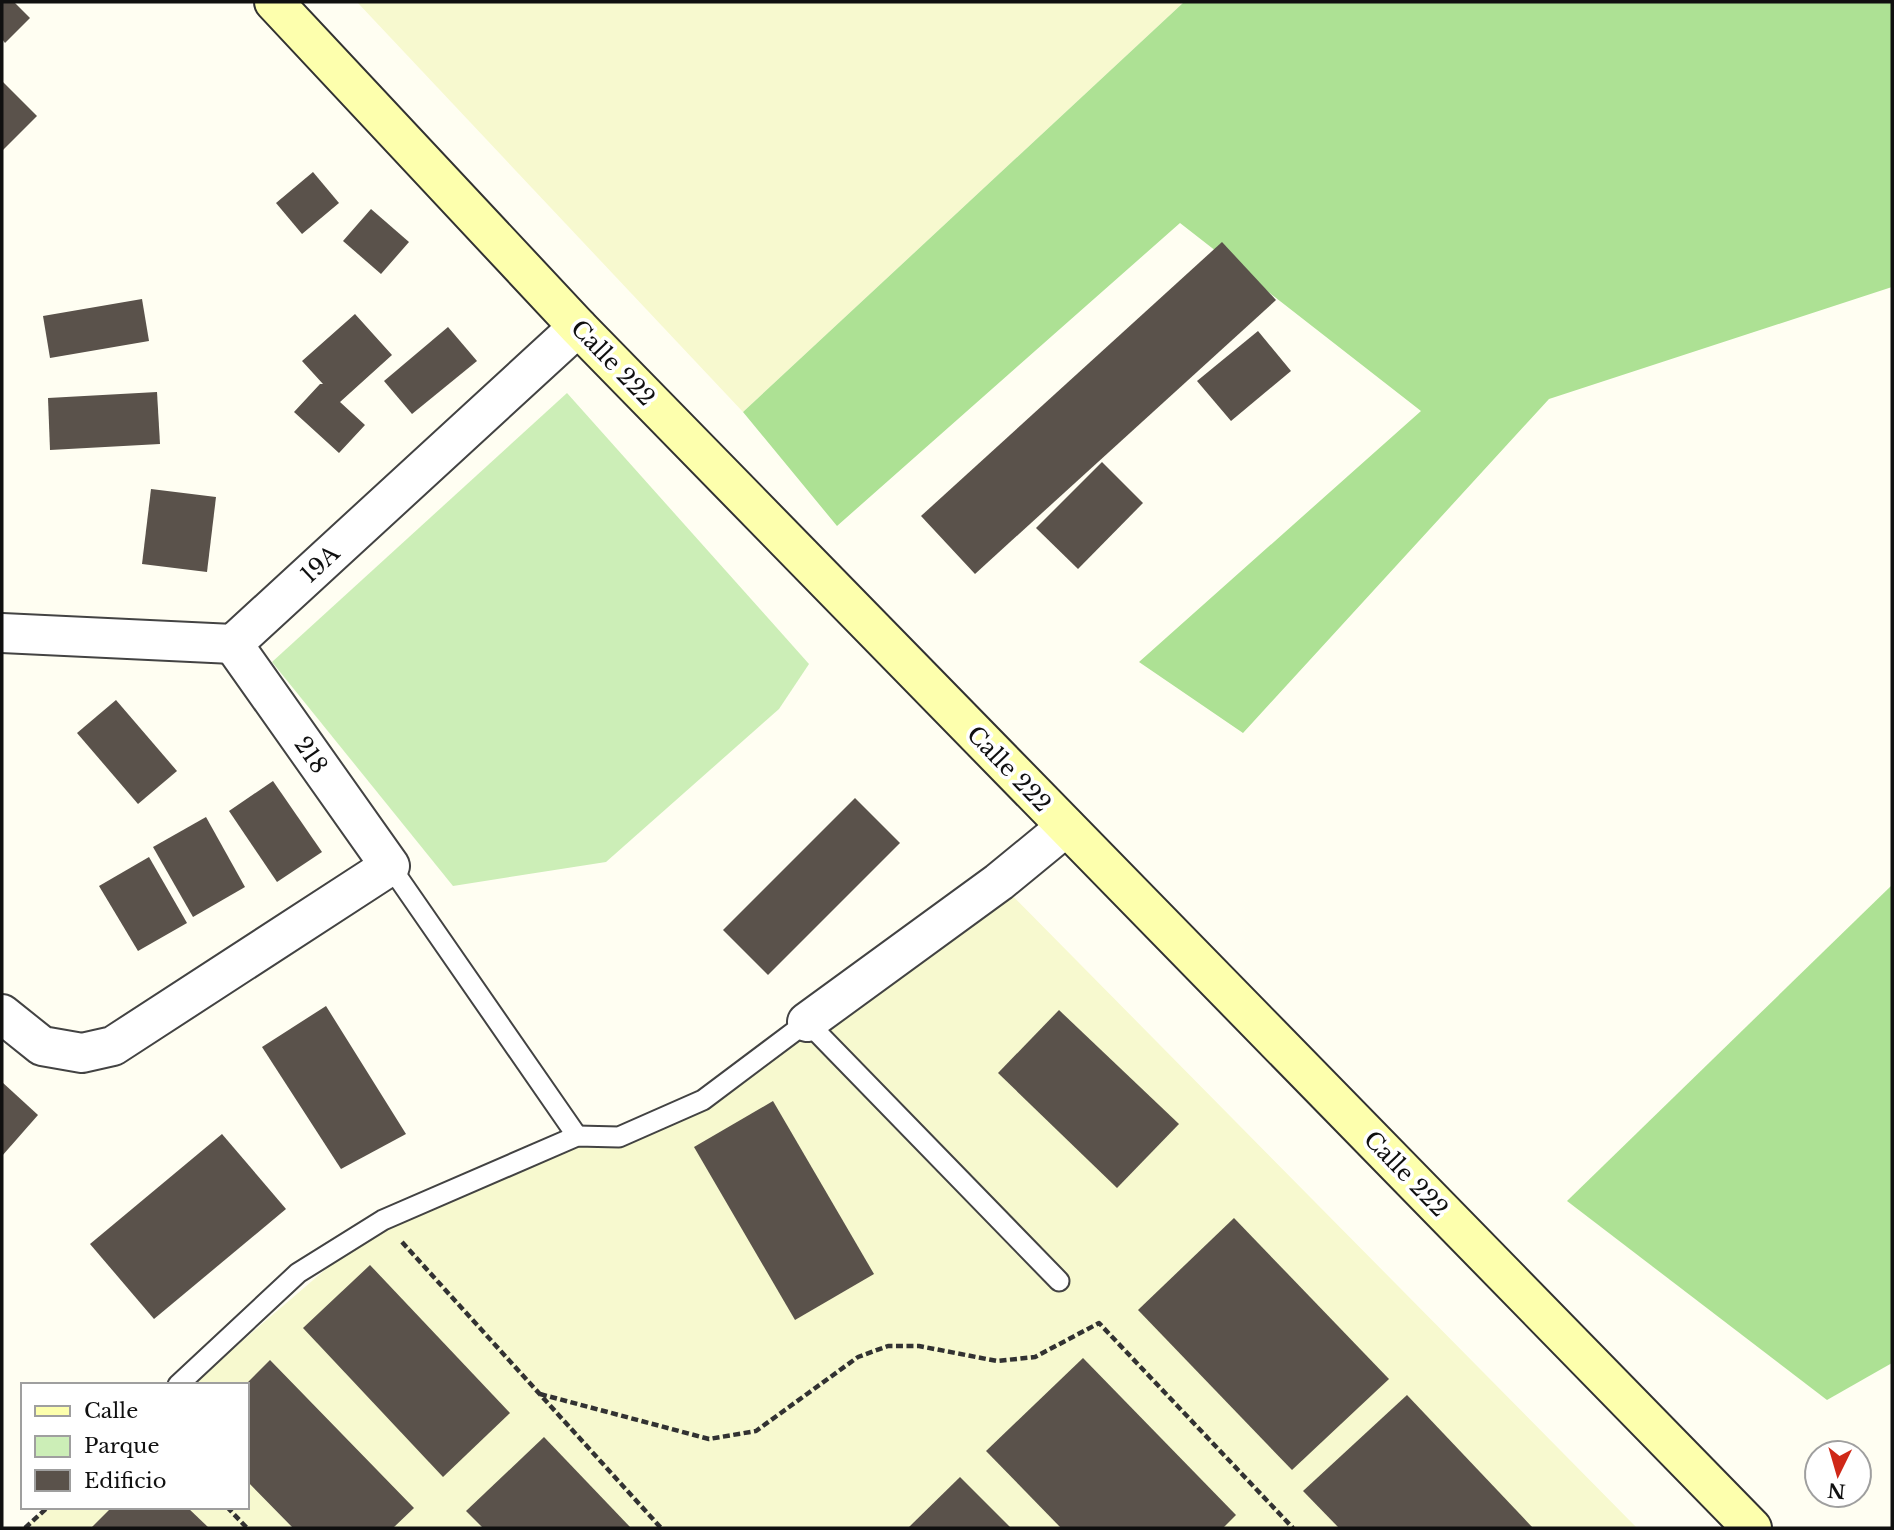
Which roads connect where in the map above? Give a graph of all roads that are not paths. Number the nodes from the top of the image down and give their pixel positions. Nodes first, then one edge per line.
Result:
1 (274, 2) edge
2 (578, 327) junction
3 (2, 633) edge
4 (233, 644) junction
5 (1066, 827) junction
6 (390, 866) junction
7 (2, 1014) edge
8 (807, 1022) junction
9 (577, 1136) junction
10 (1059, 1282) dead end
11 (180, 1383) edge
12 (1752, 1528) edge

1 - 2 main road, Calle 222
2 - 4 street, 19A
2 - 5 main road, Calle 222
3 - 4 street
4 - 6 street, 218
5 - 8 street
5 - 12 main road, Calle 222
6 - 7 street
6 - 9 lane
8 - 9 lane
8 - 10 lane
9 - 11 lane

